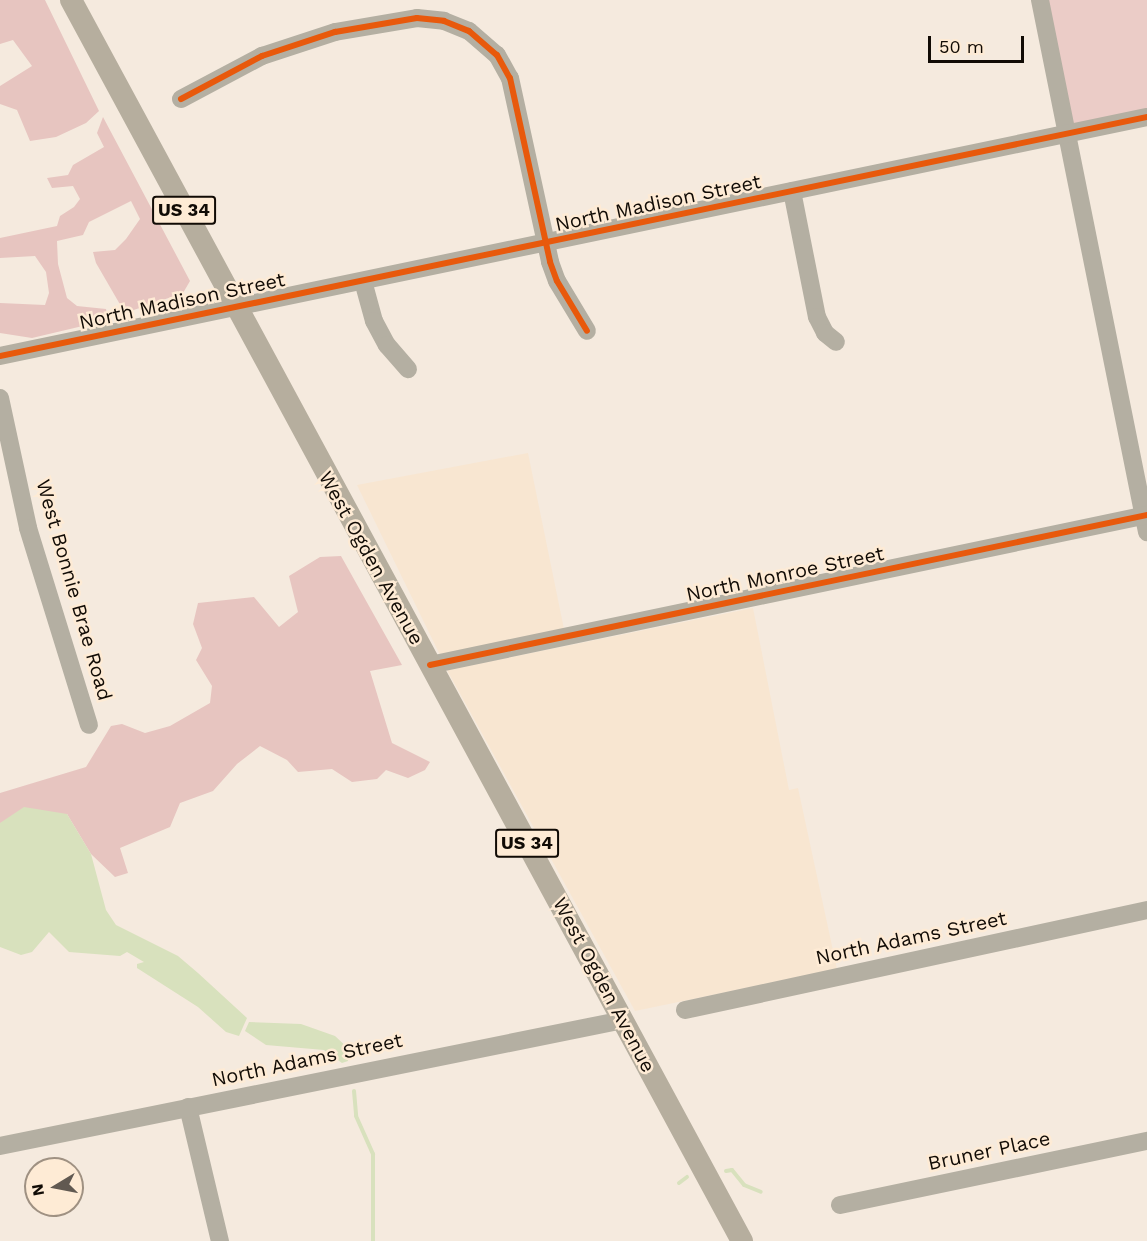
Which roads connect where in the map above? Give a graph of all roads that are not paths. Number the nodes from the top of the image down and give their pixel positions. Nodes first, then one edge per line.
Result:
1 (71, 0) edge
2 (1040, 0) edge
3 (181, 99) dead end
4 (1147, 117) edge
5 (1068, 134) junction
6 (792, 191) junction
7 (545, 243) junction
8 (363, 281) junction
9 (235, 305) junction
10 (587, 331) dead end
11 (836, 342) dead end
12 (0, 356) edge
13 (408, 369) dead end
14 (0, 398) edge
15 (1146, 520) edge
16 (430, 665) junction
17 (89, 725) dead end
18 (1147, 910) edge
19 (685, 1010) dead end
20 (623, 1020) junction
21 (188, 1107) junction
22 (1147, 1141) edge
23 (0, 1146) edge
24 (840, 1205) dead end
25 (220, 1241) edge
26 (742, 1241) edge

1 - 9 main road, West Ogden Avenue / US 34
2 - 5 street
3 - 7 street
4 - 5 street, North Madison Street
5 - 6 street, North Madison Street
5 - 15 street
6 - 7 street, North Madison Street
6 - 11 street
7 - 8 street, North Madison Street
7 - 10 street
8 - 9 street, North Madison Street
8 - 13 street
9 - 12 street, North Madison Street
9 - 16 main road, West Ogden Avenue / US 34
14 - 17 street, West Bonnie Brae Road
15 - 16 street, North Monroe Street
16 - 20 main road, West Ogden Avenue / US 34
18 - 19 street, North Adams Street
20 - 21 street, North Adams Street
20 - 26 main road, West Ogden Avenue / US 34
21 - 23 street, North Adams Street
21 - 25 street
22 - 24 street, Bruner Place

